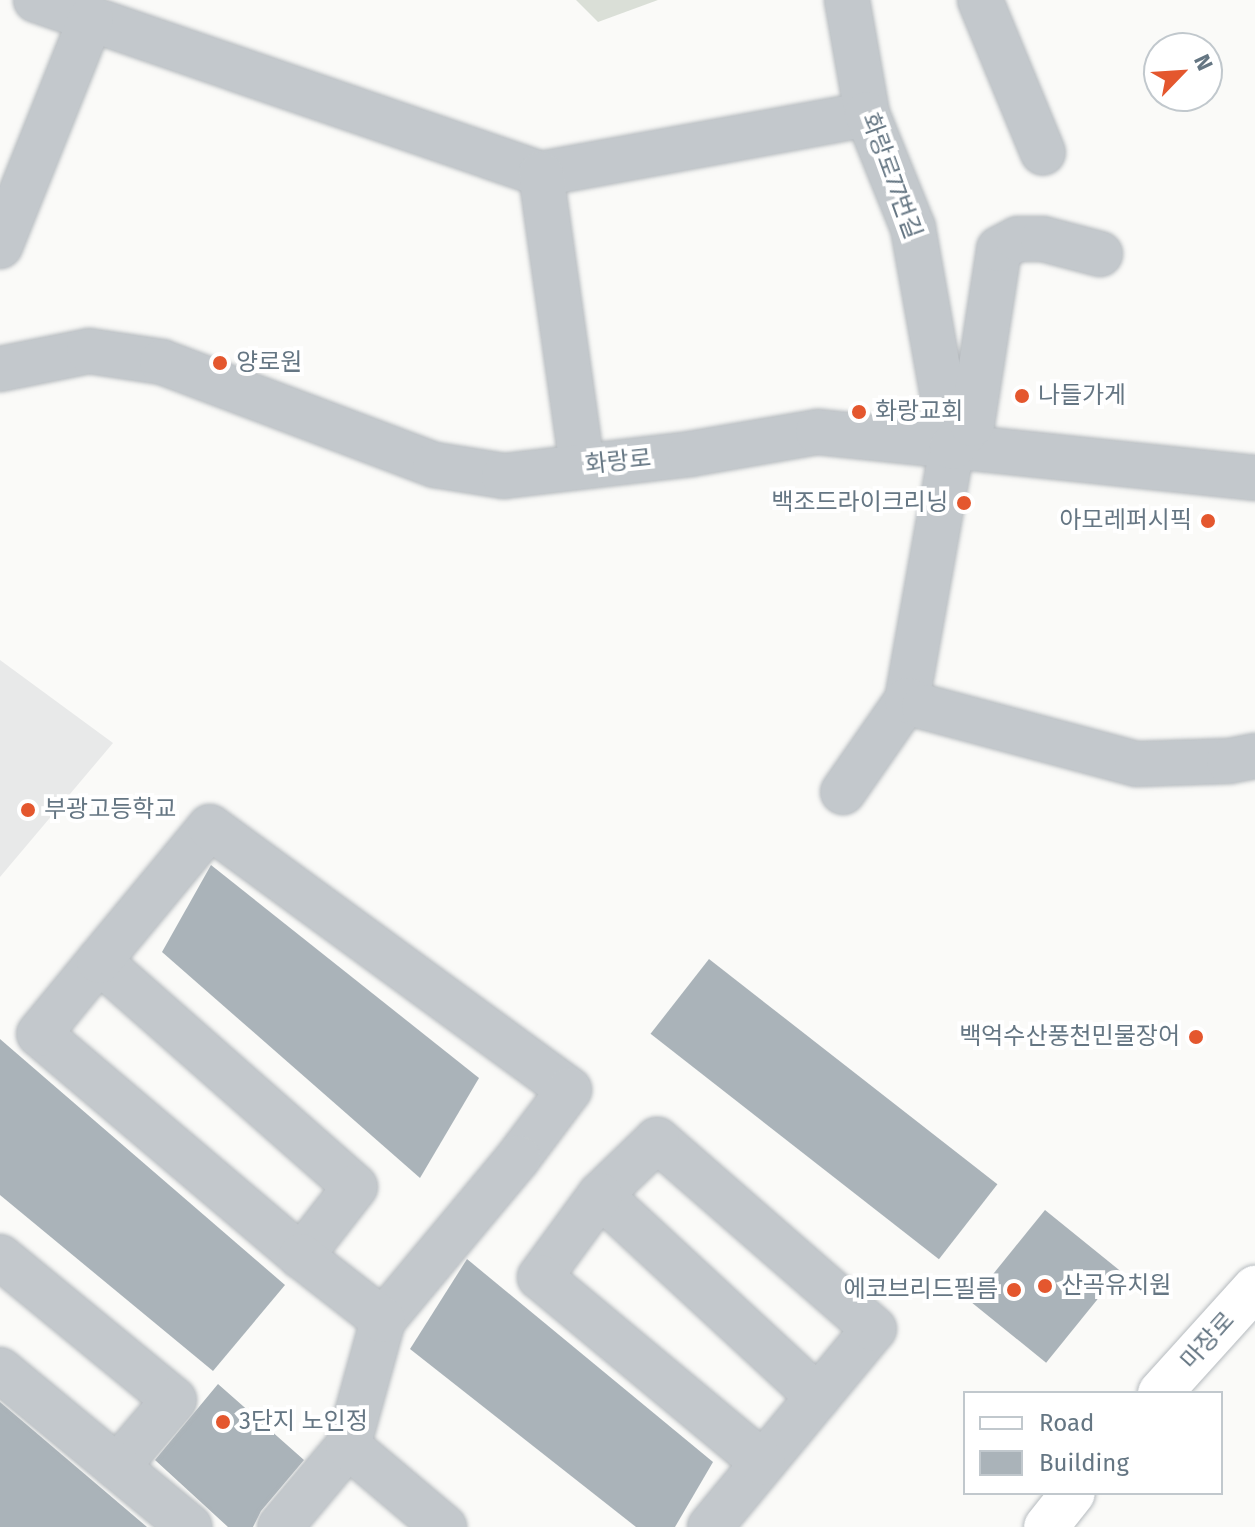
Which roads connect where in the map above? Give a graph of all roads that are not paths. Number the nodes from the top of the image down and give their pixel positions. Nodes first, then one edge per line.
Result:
1 (36, 0) edge
2 (847, 0) edge
3 (980, 0) edge
4 (91, 19) junction
5 (867, 114) junction
6 (1043, 153) dead end
7 (541, 174) junction
8 (0, 246) edge
9 (1100, 254) dead end
10 (0, 369) edge
11 (952, 447) junction
12 (582, 466) junction
13 (1255, 478) edge
14 (907, 700) junction
15 (1255, 756) edge
16 (843, 792) dead end
17 (99, 961) junction
18 (600, 1195) junction
19 (301, 1256) junction
20 (0, 1257) edge
21 (1255, 1288) edge
22 (383, 1320) junction
23 (0, 1370) edge
24 (1162, 1391) edge
25 (818, 1397) junction
26 (348, 1446) junction
27 (763, 1463) junction
28 (117, 1467) junction
29 (1071, 1495) edge
30 (190, 1527) edge
31 (280, 1527) edge
32 (444, 1527) edge
33 (710, 1527) edge
34 (1046, 1527) edge

1 - 4 street
2 - 5 street, 화랑로77번길
3 - 6 street
4 - 7 street
4 - 8 street
5 - 7 street
5 - 11 street, 화랑로77번길
7 - 12 street
9 - 11 street
10 - 12 street, 화랑로
11 - 12 street, 화랑로
11 - 13 street, 화랑로
11 - 14 street
14 - 15 street
14 - 16 street
17 - 19 street
17 - 19 street
17 - 22 street
18 - 25 street
18 - 25 street
18 - 27 street
19 - 22 street
20 - 28 street
21 - 24 main road, 마장로
22 - 26 street
23 - 28 street
25 - 27 street
26 - 31 street
26 - 32 street
27 - 33 street
28 - 30 street
29 - 34 main road

